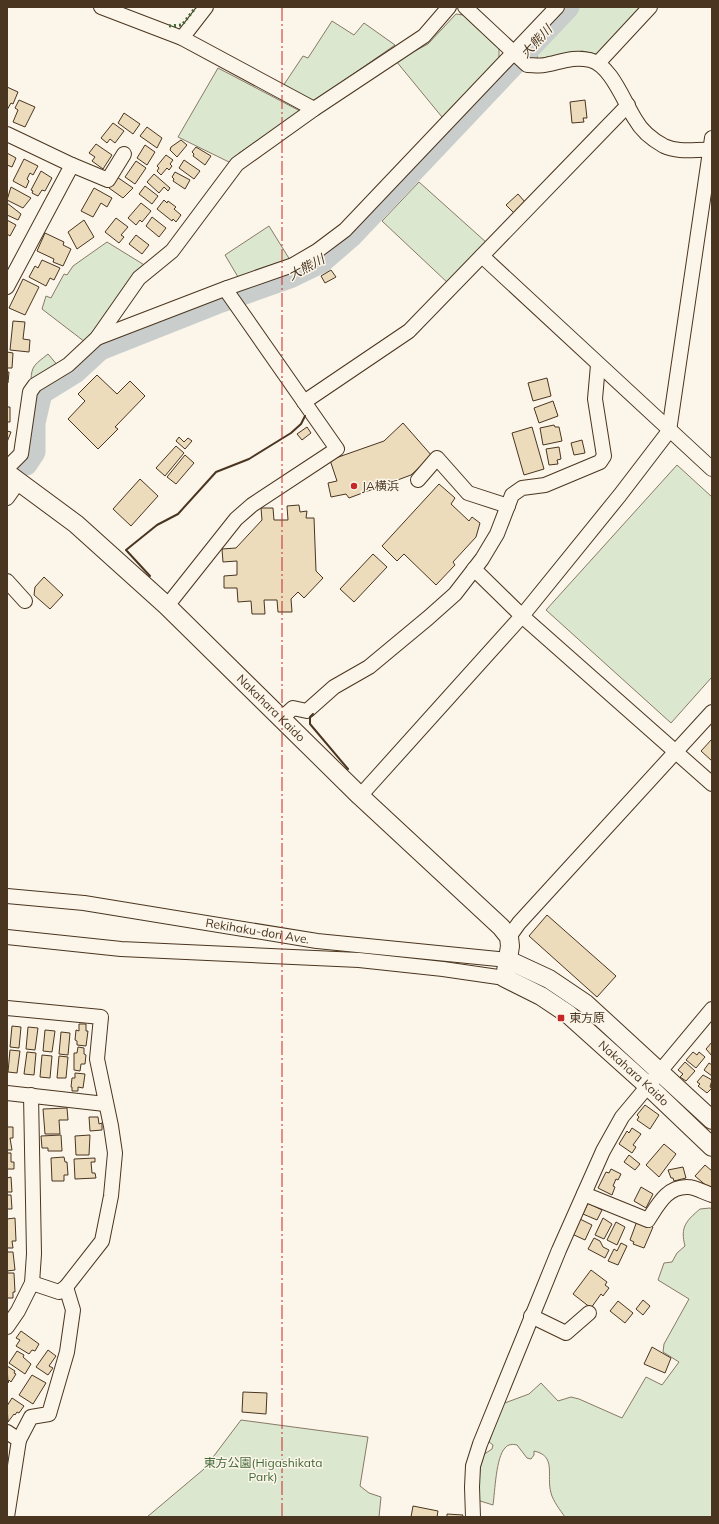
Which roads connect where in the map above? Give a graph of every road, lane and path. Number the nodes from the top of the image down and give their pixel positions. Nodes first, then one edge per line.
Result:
1 (101, 7) edge
2 (206, 7) edge
3 (449, 7) edge
4 (465, 7) edge
5 (557, 7) edge
6 (650, 7) edge
7 (182, 38) junction
8 (514, 53) junction
9 (598, 63) junction
10 (628, 105) junction
11 (314, 109) junction
12 (7, 134) edge
13 (711, 146) edge
14 (124, 154) dead end
15 (72, 165) junction
16 (482, 256) junction
17 (7, 287) edge
18 (230, 294) junction
19 (97, 338) junction
20 (598, 365) junction
21 (304, 402) junction
22 (669, 431) junction
23 (712, 469) edge
24 (11, 474) edge
25 (418, 480) dead end
26 (7, 498) edge
27 (508, 506) junction
28 (474, 569) junction
29 (7, 581) edge
30 (25, 601) dead end
31 (167, 606) junction
32 (522, 616) junction
33 (712, 712) edge
34 (282, 718) junction
35 (675, 752) junction
36 (712, 784) edge
37 (360, 796) junction
38 (7, 896) edge
39 (7, 937) edge
40 (509, 937) junction
41 (508, 960) junction
42 (505, 978) junction
43 (7, 1008) edge
44 (712, 1009) edge
45 (653, 1078) junction
46 (7, 1093) edge
47 (31, 1095) junction
48 (105, 1104) junction
49 (712, 1120) edge
50 (712, 1147) edge
51 (584, 1194) junction
52 (712, 1195) edge
53 (32, 1283) junction
54 (66, 1287) junction
55 (589, 1313) dead end
56 (531, 1316) junction
57 (7, 1327) edge
58 (7, 1432) edge
59 (19, 1440) junction
60 (7, 1517) edge
61 (473, 1517) edge

1 - 7 street
2 - 7 street
3 - 11 street
4 - 8 street
5 - 8 street
6 - 9 street
7 - 11 street
8 - 9 street
8 - 18 street
9 - 10 street
10 - 13 street
10 - 16 street
11 - 19 street
12 - 15 street
13 - 22 street
14 - 15 street
15 - 17 street
16 - 20 street
16 - 21 street
18 - 19 street
18 - 21 street
19 - 24 street
20 - 22 street
20 - 27 street
21 - 31 street
22 - 23 street
22 - 32 street
24 - 26 street
24 - 31 main road, Nakahara Kaido
25 - 27 street
27 - 28 street
28 - 32 street
28 - 34 street
29 - 30 street
31 - 34 main road, Nakahara Kaido
32 - 35 street
32 - 37 street
33 - 35 street
34 - 37 main road, Nakahara Kaido
35 - 36 street
35 - 40 street
37 - 40 main road, Nakahara Kaido
38 - 41 street, Rekihaku-dori Ave.
39 - 42 street, Rekihaku-dori Ave.
40 - 41 main road
41 - 42 main road
41 - 45 main road, Nakahara Kaido
42 - 45 main road, Nakahara Kaido
43 - 48 street
44 - 45 street
45 - 49 main road, Nakahara Kaido
45 - 50 main road, Nakahara Kaido
45 - 51 street
46 - 47 street
47 - 48 street
47 - 53 street
48 - 54 street
51 - 52 street
51 - 56 street
53 - 54 street
53 - 57 street
54 - 59 street
55 - 56 street
56 - 61 street
58 - 59 street
59 - 60 street

